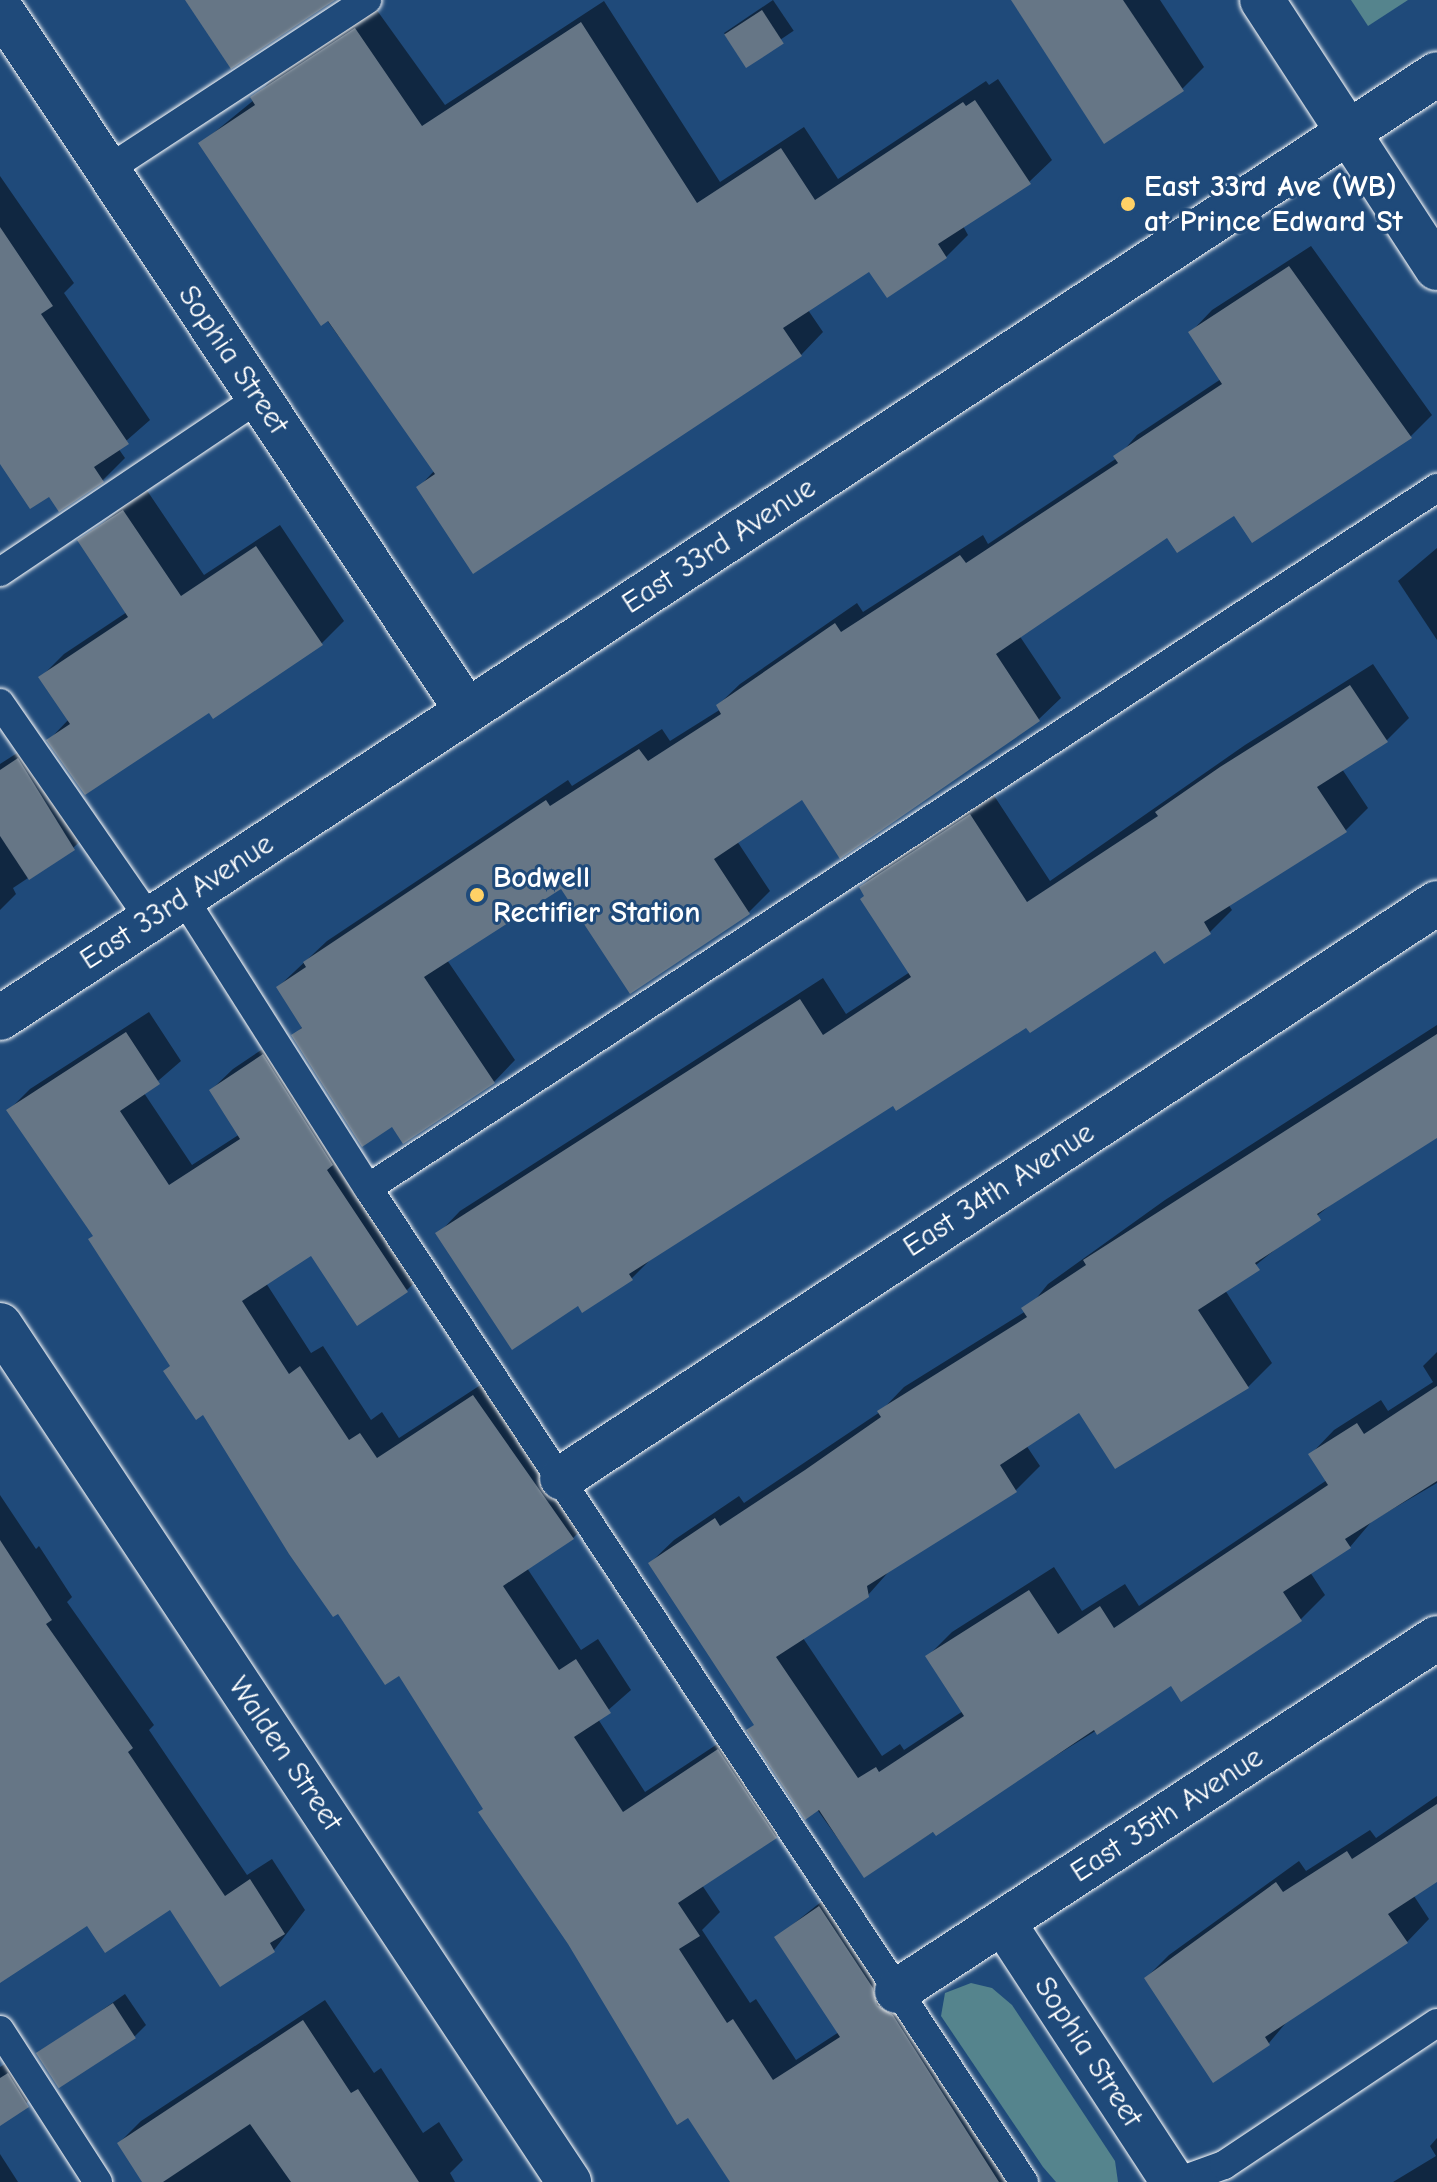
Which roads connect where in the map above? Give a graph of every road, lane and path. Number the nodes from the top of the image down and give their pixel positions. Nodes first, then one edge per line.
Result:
1 (367, 0) edge
2 (1262, 0) edge
3 (0, 8) edge
4 (1437, 74) edge
5 (1348, 132) junction
6 (107, 170) junction
7 (1437, 268) edge
8 (259, 398) junction
9 (1437, 488) edge
10 (0, 572) edge
11 (0, 703) edge
12 (467, 711) junction
13 (1437, 903) edge
14 (166, 909) junction
15 (0, 1018) edge
16 (368, 1188) junction
17 (0, 1325) edge
18 (562, 1478) junction
19 (1437, 1638) edge
20 (1003, 1922) junction
21 (897, 1991) junction
22 (1437, 2023) edge
23 (0, 2030) edge
24 (98, 2182) edge
25 (569, 2182) edge
26 (1024, 2182) edge
27 (1175, 2182) edge

1 - 6 lane
2 - 5 street
3 - 6 street, Sophia Street
4 - 5 street, East 33rd Avenue
5 - 7 street
5 - 12 street, East 33rd Avenue
6 - 8 street, Sophia Street
8 - 10 lane
8 - 12 street, Sophia Street
9 - 16 lane
11 - 14 lane
12 - 14 street, East 33rd Avenue
13 - 18 street, East 34th Avenue
14 - 15 street, East 33rd Avenue
14 - 16 lane
16 - 18 lane
17 - 25 street, Walden Street
18 - 21 lane
19 - 20 street, East 35th Avenue
20 - 21 street, East 35th Avenue
20 - 27 street, Sophia Street
21 - 26 lane
22 - 27 lane
23 - 24 lane

